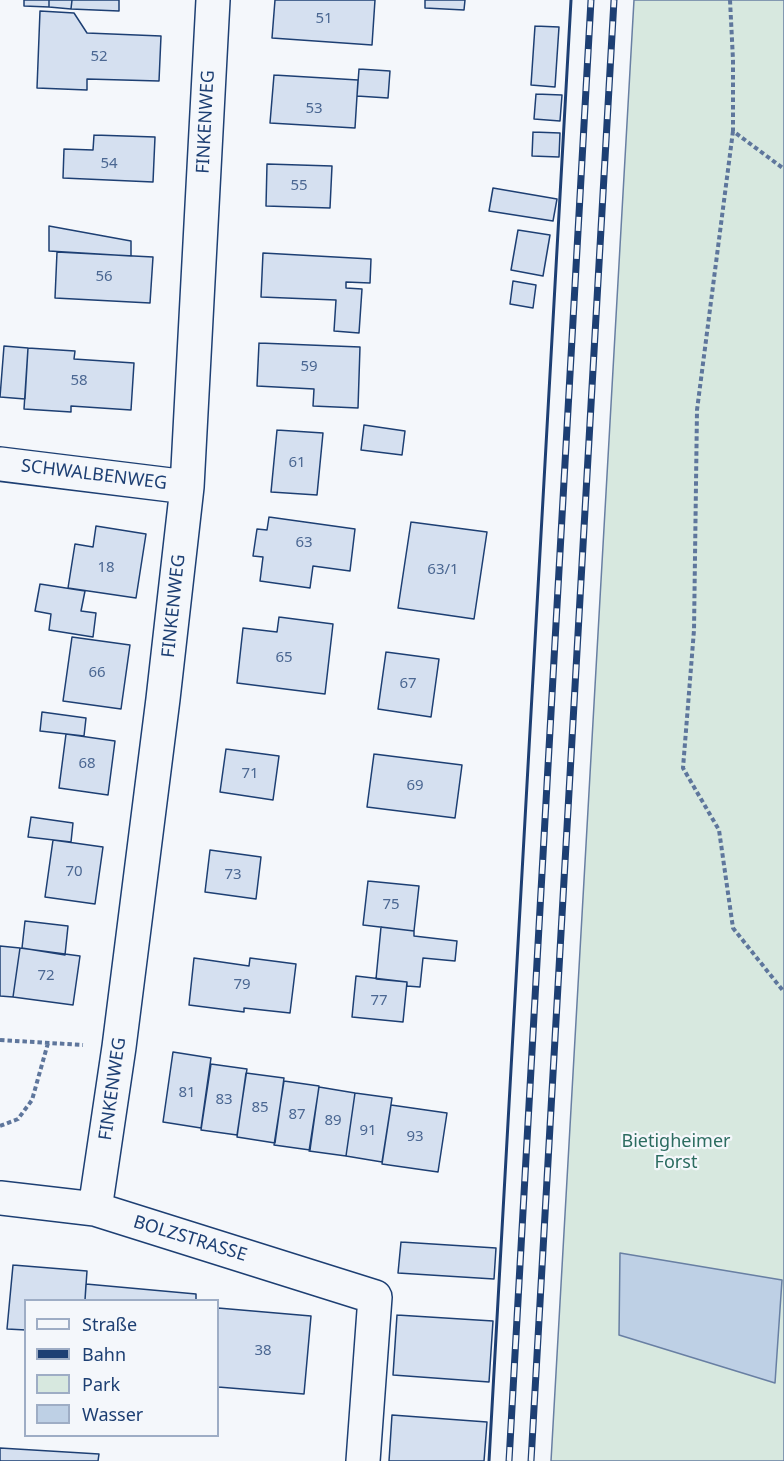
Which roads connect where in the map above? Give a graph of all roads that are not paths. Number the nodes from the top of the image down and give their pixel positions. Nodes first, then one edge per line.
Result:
1 (213, 0) edge
2 (0, 464) edge
3 (187, 487) junction
4 (0, 1198) edge
5 (95, 1209) junction
6 (363, 1461) edge

1 - 3 street, FINKENWEG
2 - 3 street, SCHWALBENWEG
3 - 5 street, FINKENWEG
4 - 5 street, BOLZSTRASSE
5 - 6 street, BOLZSTRASSE

